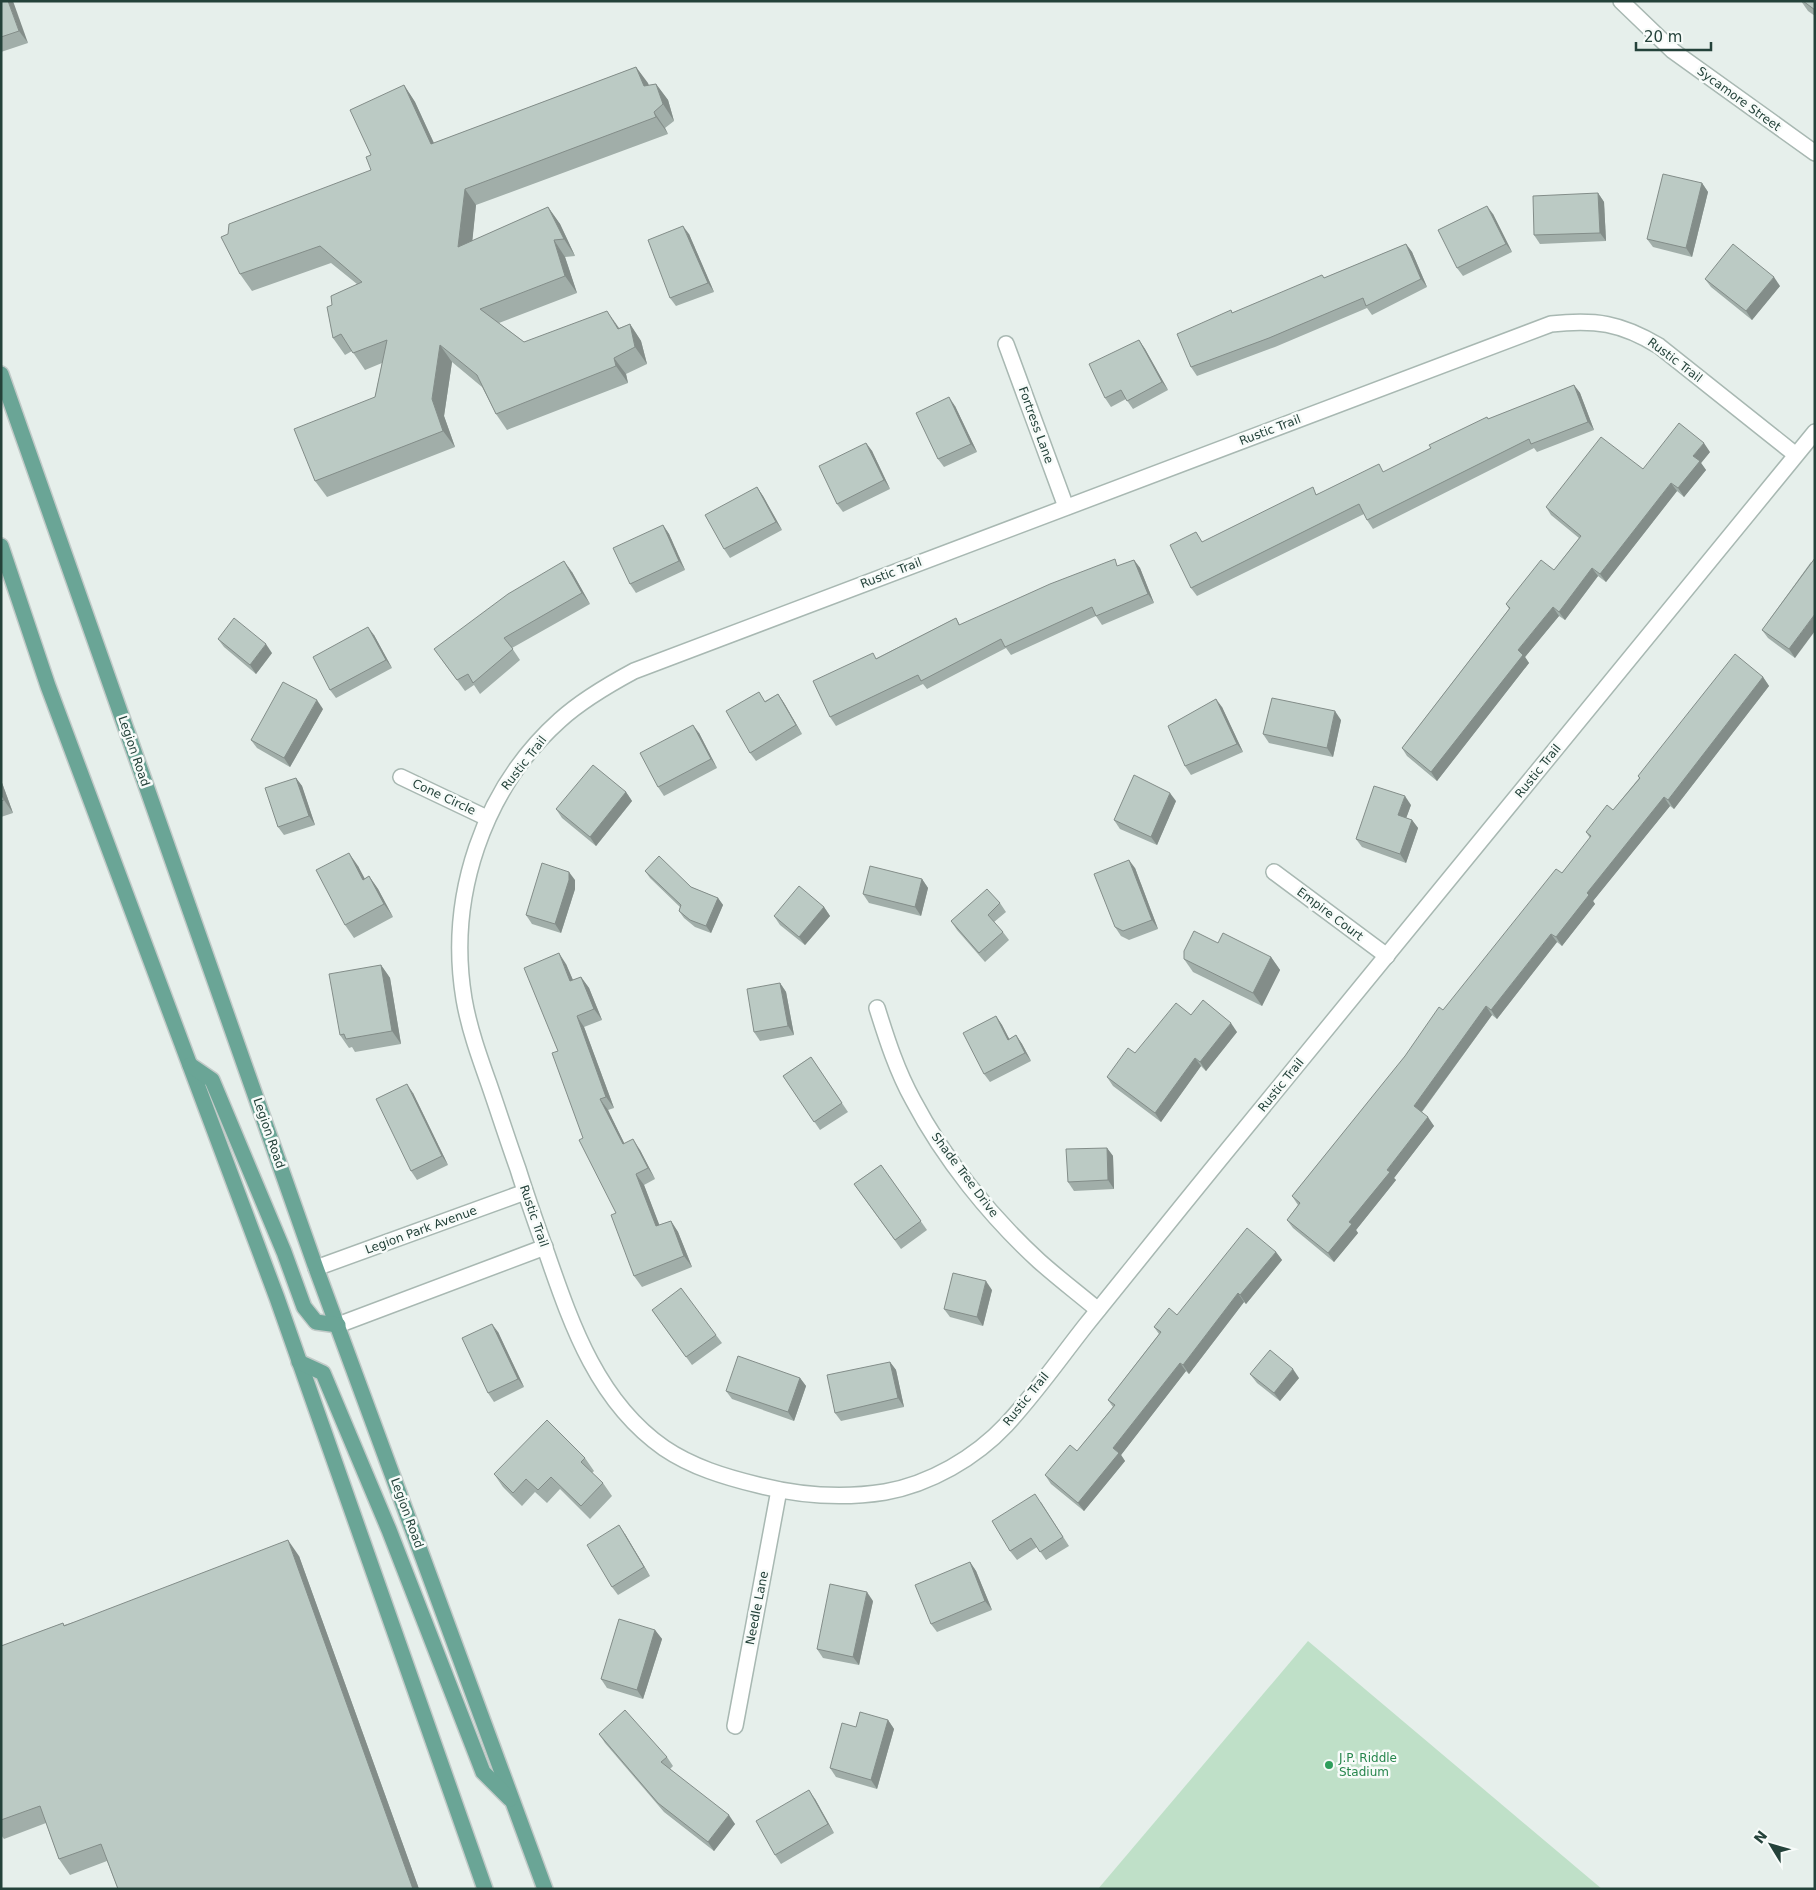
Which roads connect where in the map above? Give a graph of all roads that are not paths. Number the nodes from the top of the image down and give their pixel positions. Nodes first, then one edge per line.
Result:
1 (1621, 1) edge
2 (1815, 153) edge
3 (1006, 344) dead end
4 (1, 374) edge
5 (1815, 432) edge
6 (1796, 455) junction
7 (1066, 507) junction
8 (1, 546) edge
9 (401, 777) dead end
10 (487, 818) junction
11 (1274, 872) dead end
12 (1386, 956) junction
13 (877, 1008) dead end
14 (190, 1065) junction
15 (525, 1192) junction
16 (545, 1248) junction
17 (316, 1268) junction
18 (1098, 1310) junction
19 (338, 1325) junction
20 (299, 1362) junction
21 (779, 1490) junction
22 (735, 1726) dead end
23 (513, 1801) junction
24 (485, 1889) edge
25 (545, 1889) edge

1 - 2 street, Sycamore Street
3 - 7 street, Fortress Lane
4 - 17 main road, Legion Road
5 - 6 street, Rustic Trail
6 - 7 street, Rustic Trail
6 - 12 street, Rustic Trail
7 - 10 street, Rustic Trail
8 - 14 main road
9 - 10 street, Cone Circle
10 - 15 street, Rustic Trail
11 - 12 street, Empire Court
12 - 18 street, Rustic Trail
13 - 18 street, Shade Tree Drive
14 - 19 main road
14 - 20 main road
15 - 16 street, Rustic Trail
15 - 17 street, Legion Park Avenue
16 - 19 street
16 - 21 street, Rustic Trail
17 - 19 main road, Legion Road
18 - 21 street, Rustic Trail
19 - 23 main road, Legion Road
20 - 23 main road
20 - 24 main road
21 - 22 street, Needle Lane
23 - 25 main road, Legion Road

